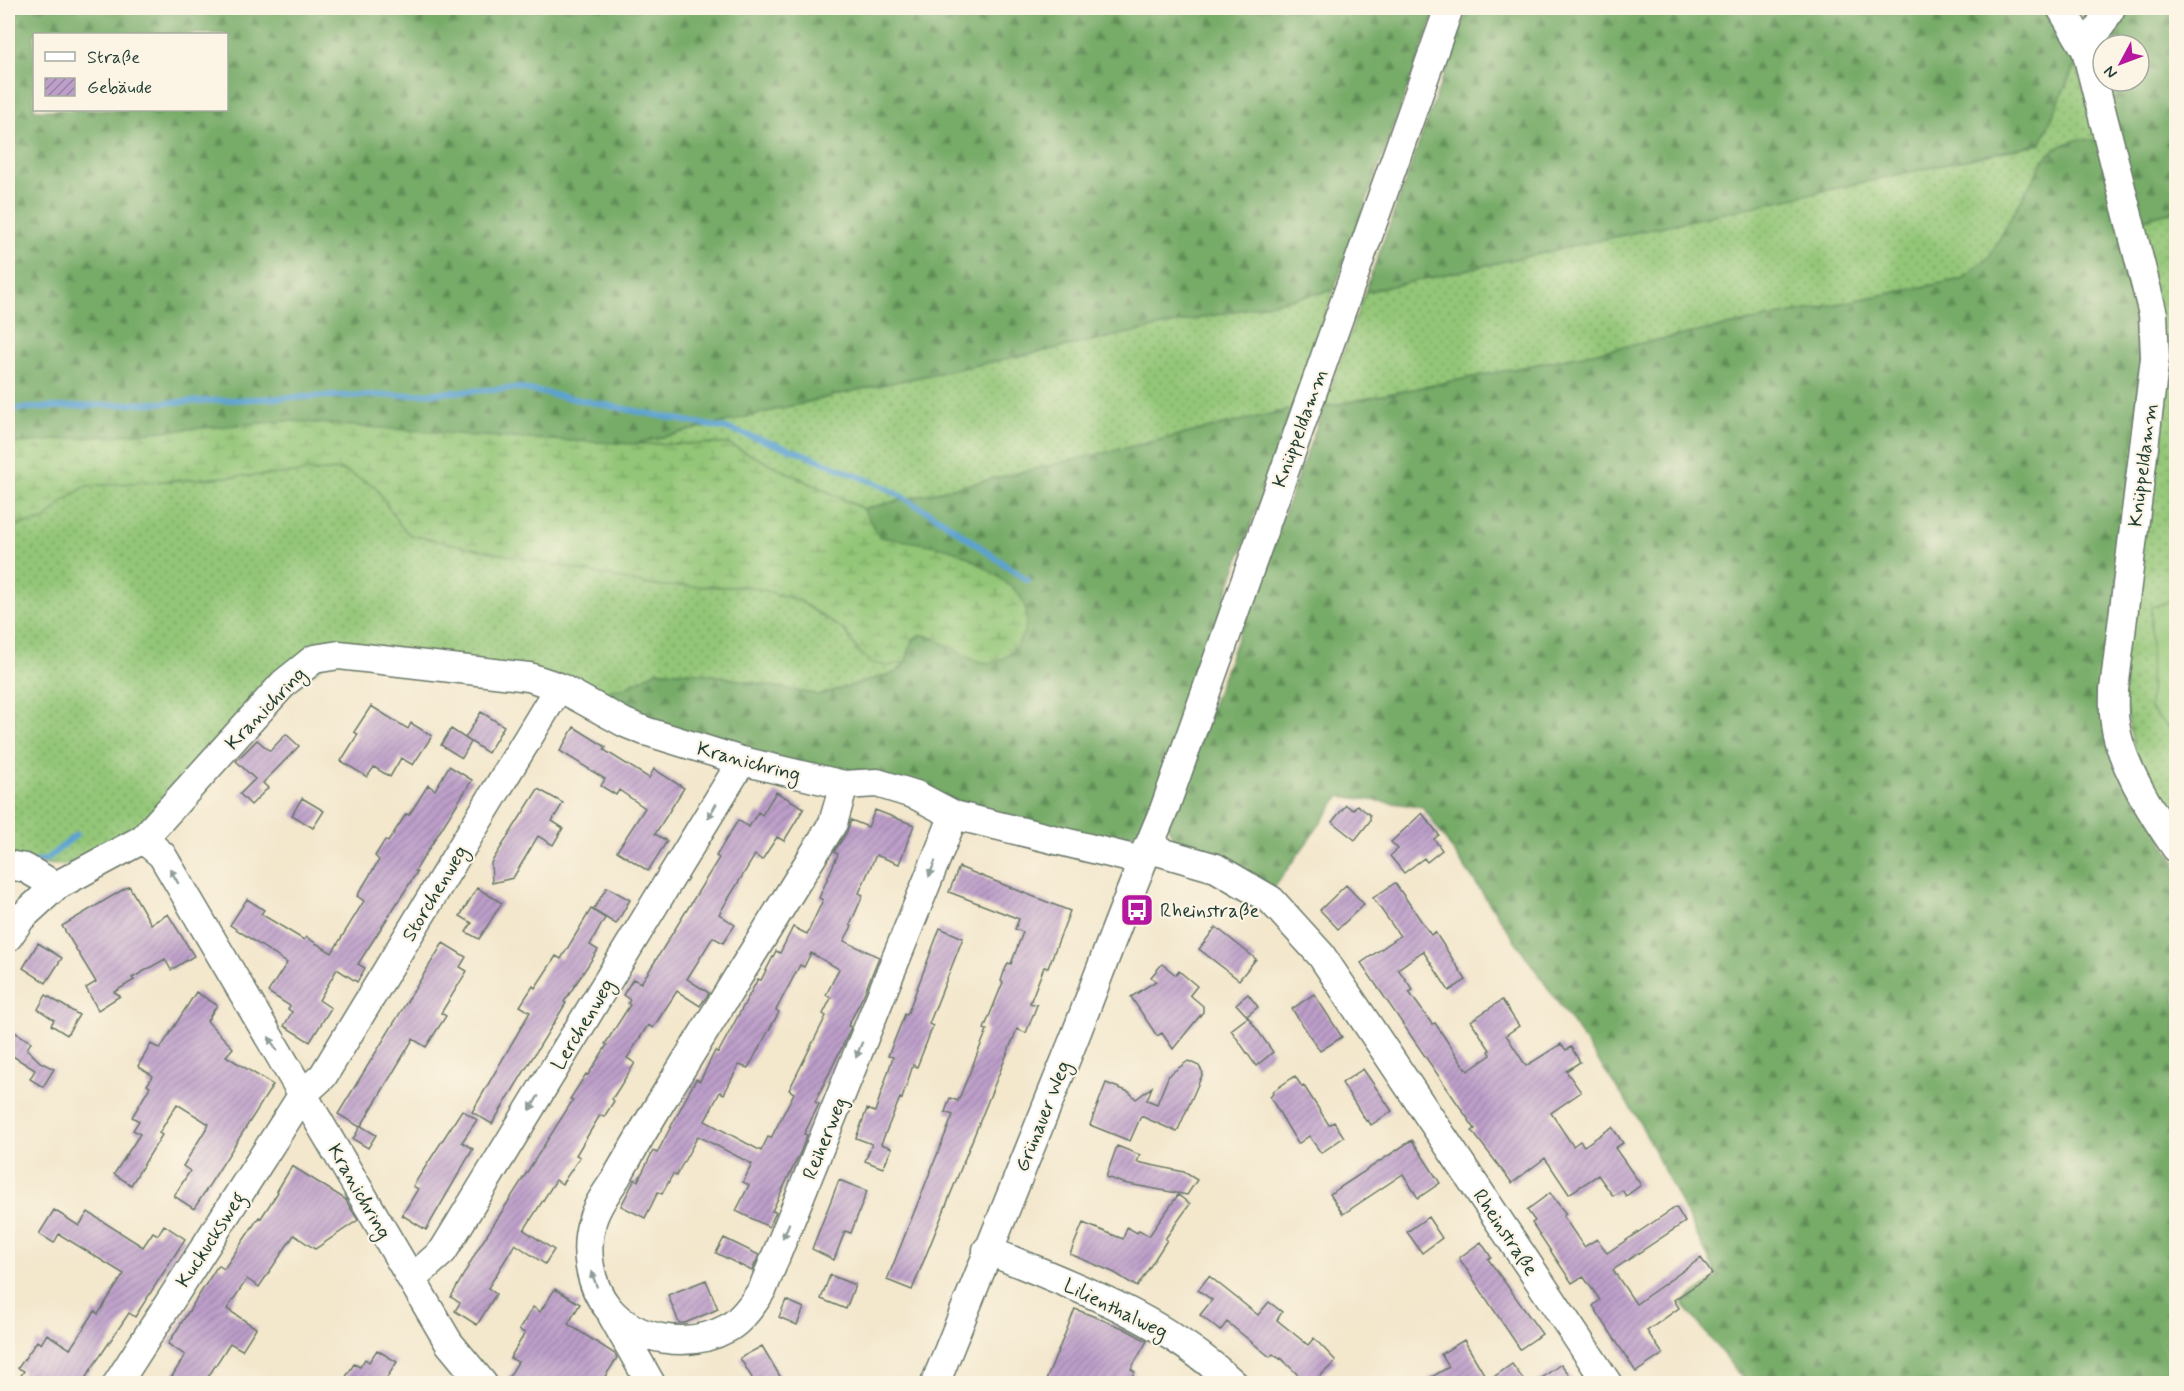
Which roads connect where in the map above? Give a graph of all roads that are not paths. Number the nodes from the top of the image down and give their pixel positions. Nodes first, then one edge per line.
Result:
1 (1449, 8) edge
2 (2061, 8) edge
3 (2111, 8) edge
4 (2086, 50) junction
5 (559, 687) junction
6 (742, 761) junction
7 (844, 785) junction
8 (954, 815) junction
9 (143, 839) junction
10 (2176, 848) edge
11 (1145, 855) junction
12 (8, 865) edge
13 (56, 886) junction
14 (8, 937) edge
15 (303, 1094) junction
16 (987, 1250) junction
17 (412, 1279) junction
18 (606, 1307) junction
19 (117, 1383) edge
20 (483, 1383) edge
21 (651, 1383) edge
22 (935, 1383) edge
23 (1234, 1383) edge
24 (1608, 1383) edge

1 - 11 street, Knüppeldamm
2 - 4 street, Knüppeldamm
3 - 4 street
4 - 10 street, Knüppeldamm
5 - 6 street, Kranichring
5 - 9 street, Kranichring
5 - 15 street, Storchenweg
6 - 7 street, Kranichring
6 -> 17 street, Lerchenweg
7 - 8 street, Kranichring
18 -> 7 street, Reiherweg
8 - 11 street, Kranichring
8 -> 18 street, Reiherweg
9 - 13 street
15 -> 9 street, Kranichring
11 - 16 street, Grünauer Weg
11 - 24 street, Rheinstraße
12 - 13 street
13 - 14 street
15 - 17 street, Kranichring
15 - 19 street, Kuckucksweg
16 - 22 street, Grünauer Weg
16 - 23 street, Lilienthalweg
17 - 20 street, Kranichring
18 - 21 street, Reiherweg

